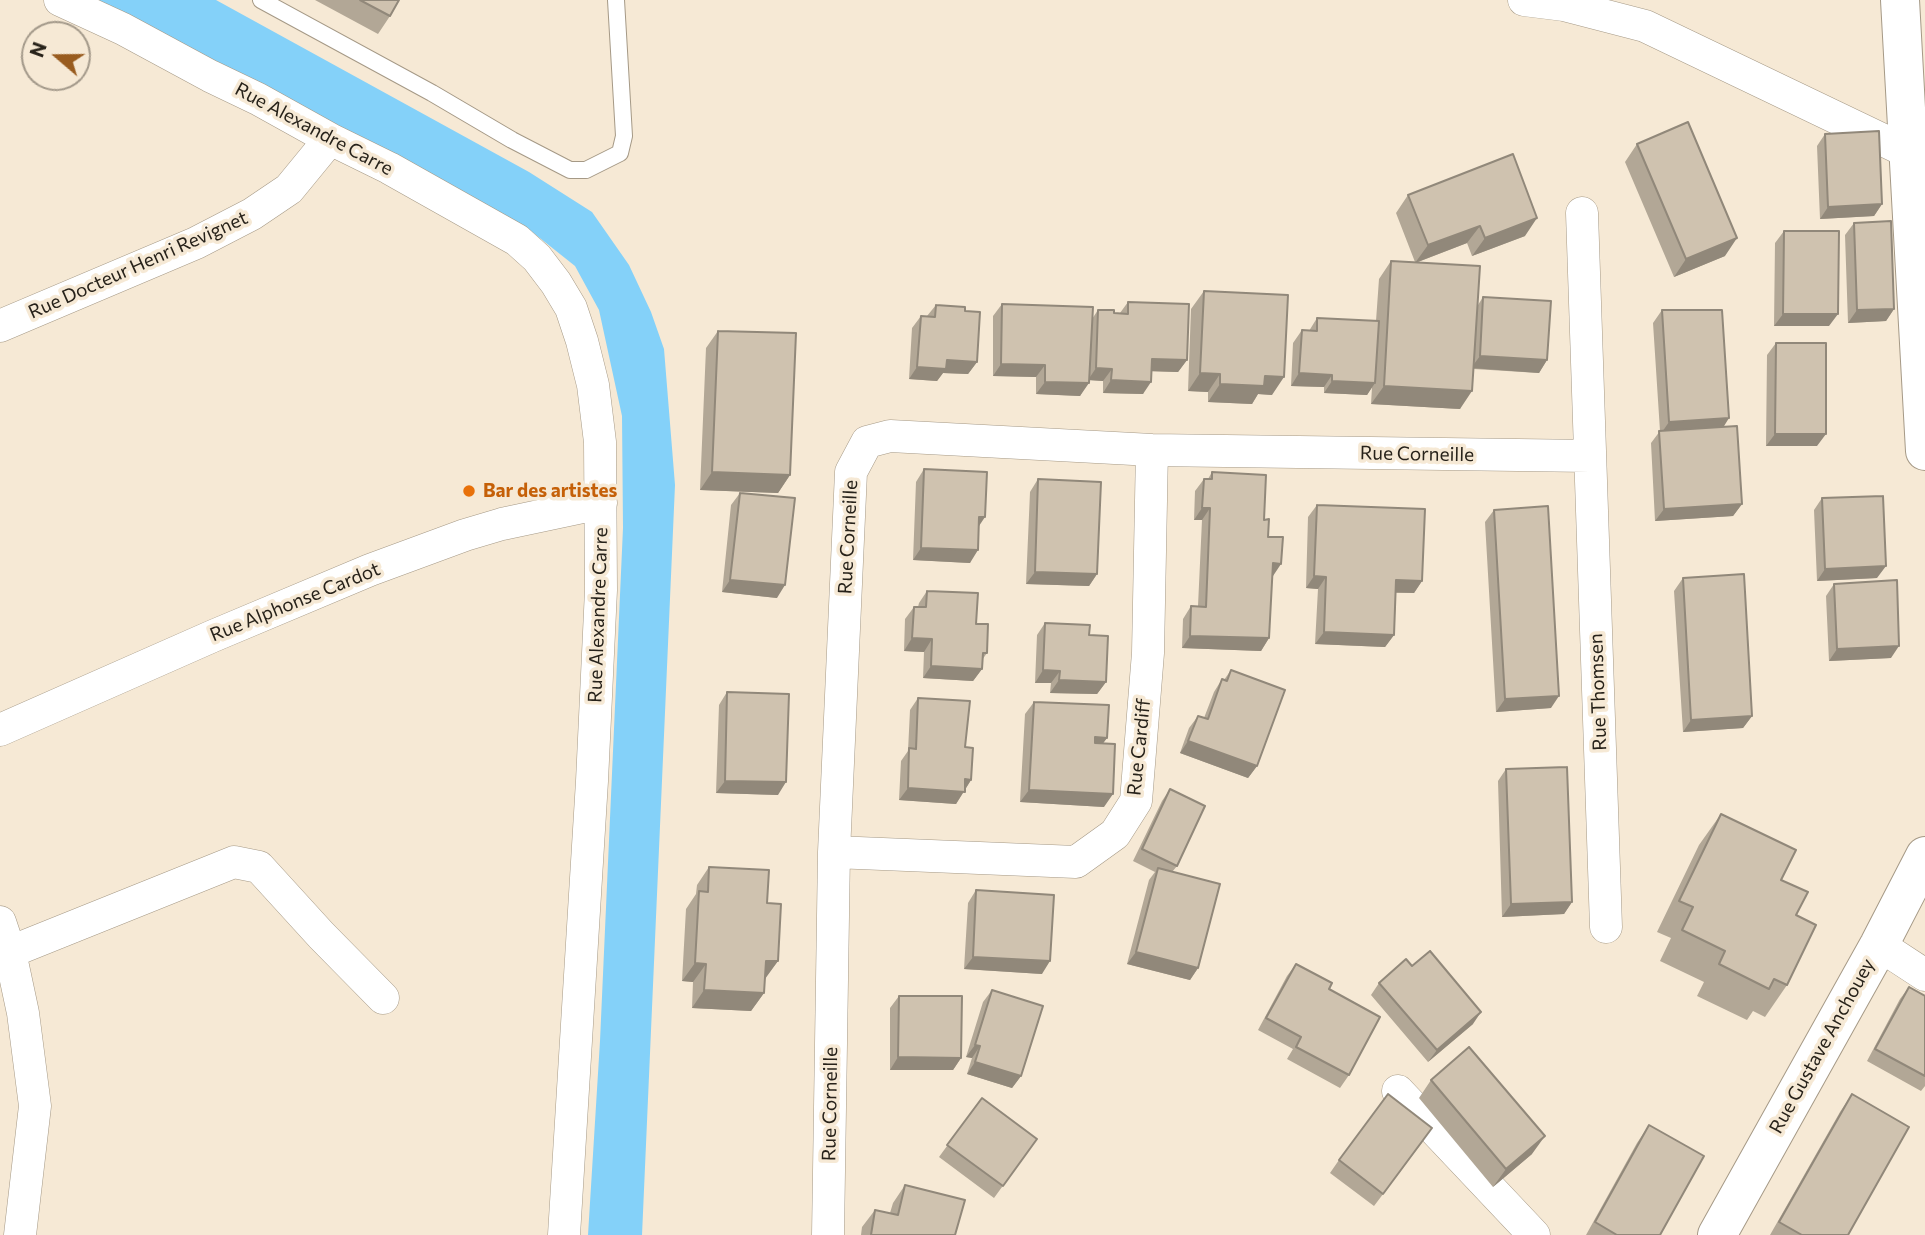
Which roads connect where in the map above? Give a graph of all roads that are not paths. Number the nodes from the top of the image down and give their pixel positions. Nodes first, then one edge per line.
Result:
1 (60, 0) edge
2 (261, 0) edge
3 (616, 0) edge
4 (1524, 0) edge
5 (1899, 0) edge
6 (330, 139) junction
7 (1908, 152) junction
8 (1582, 213) dead end
9 (0, 326) edge
10 (1152, 450) junction
11 (1925, 451) edge
12 (1590, 456) junction
13 (601, 503) junction
14 (0, 730) edge
15 (834, 852) junction
16 (1925, 856) edge
17 (0, 922) edge
18 (1606, 927) dead end
19 (1879, 945) junction
20 (10, 952) junction
21 (1925, 975) edge
22 (383, 998) dead end
23 (1398, 1091) dead end
24 (20, 1235) edge
25 (564, 1235) edge
26 (828, 1235) edge
27 (1534, 1235) edge
28 (1717, 1235) edge

1 - 6 street, Rue Alexandre Carre
2 - 3 lane
4 - 7 street
5 - 7 street
6 - 9 street, Rue Docteur Henri Revignet
6 - 13 street, Rue Alexandre Carre
7 - 11 street
8 - 12 street, Rue Thomsen
10 - 12 street, Rue Corneille
10 - 15 street, Rue Cardiff
10 - 15 street, Rue Corneille
12 - 18 street, Rue Thomsen
13 - 14 street, Rue Alphonse Cardot
13 - 25 street, Rue Alexandre Carre
15 - 26 street, Rue Corneille
16 - 19 street, Rue Gustave Anchouey
17 - 20 street
19 - 21 street
19 - 28 street, Rue Gustave Anchouey
20 - 22 street
20 - 24 street
23 - 27 street

